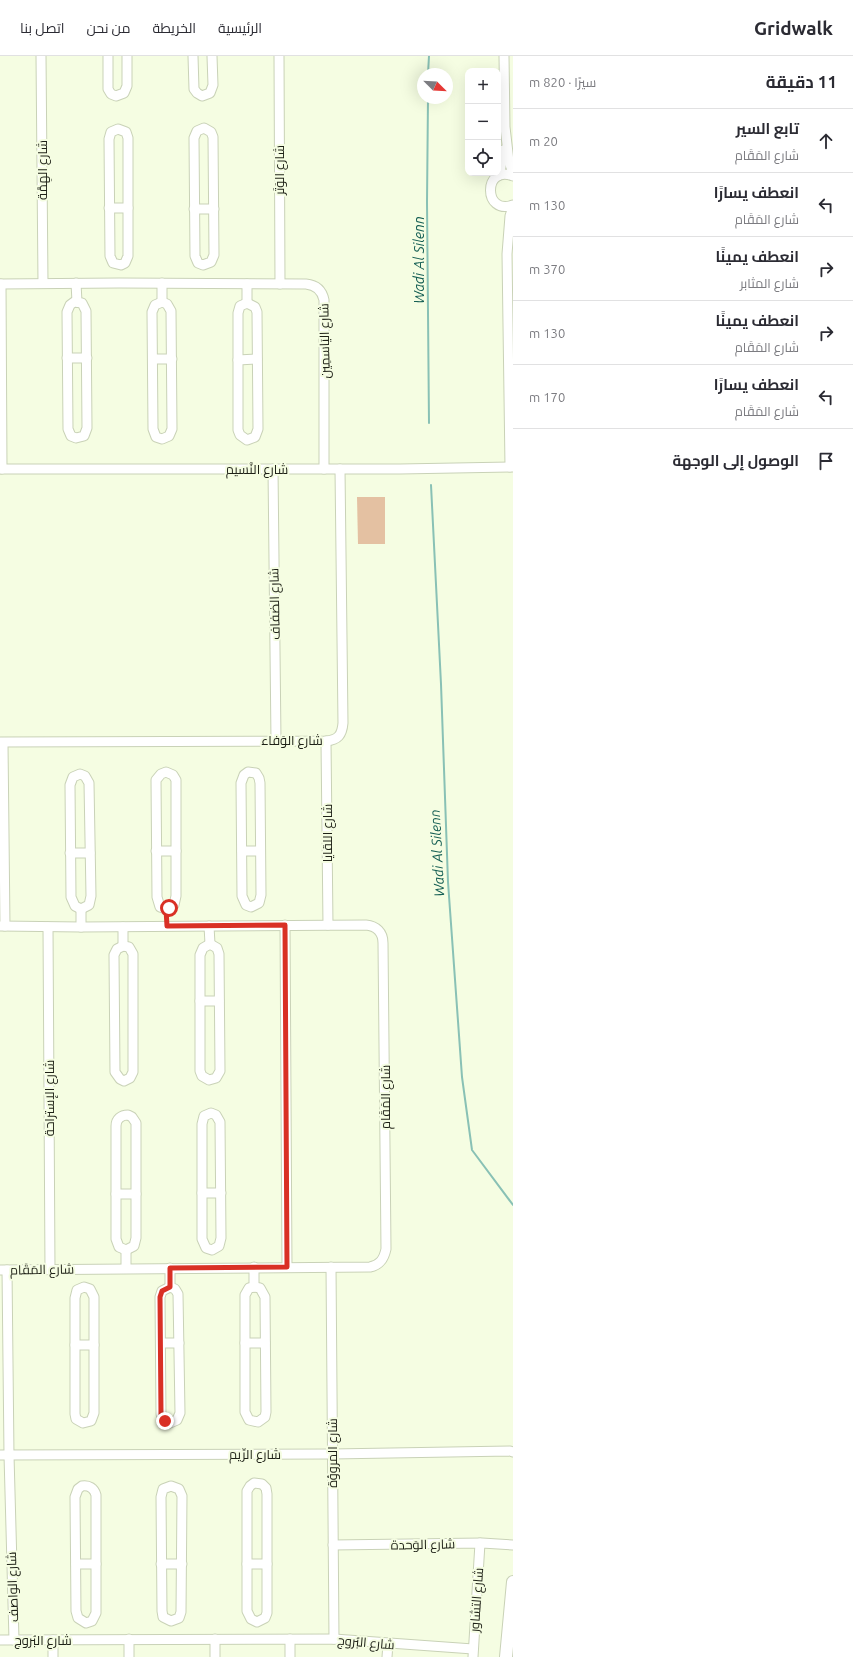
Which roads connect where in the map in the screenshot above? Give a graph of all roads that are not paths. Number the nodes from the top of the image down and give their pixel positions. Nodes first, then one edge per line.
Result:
1 (41, 56) edge
2 (108, 56) edge
3 (127, 56) edge
4 (193, 56) edge
5 (212, 56) edge
6 (279, 56) edge
7 (504, 56) edge
8 (505, 127) junction
9 (501, 166) edge
10 (513, 174) edge
11 (501, 175) edge
12 (498, 176) edge
13 (497, 204) junction
14 (513, 206) edge
15 (109, 208) junction
16 (128, 208) junction
17 (194, 209) junction
18 (214, 209) junction
19 (507, 254) junction
20 (119, 265) junction
21 (203, 265) junction
22 (43, 283) junction
23 (76, 283) junction
24 (119, 283) junction
25 (162, 283) junction
26 (204, 283) junction
27 (0, 284) edge
28 (247, 284) junction
29 (280, 284) junction
30 (77, 302) junction
31 (162, 302) junction
32 (247, 303) junction
33 (67, 358) junction
34 (87, 358) junction
35 (153, 359) junction
36 (172, 359) junction
37 (257, 359) junction
38 (238, 360) junction
39 (512, 467) edge
40 (1, 469) edge
41 (273, 469) junction
42 (324, 469) junction
43 (340, 469) junction
44 (276, 740) junction
45 (326, 740) junction
46 (2, 742) edge
47 (156, 851) junction
48 (176, 851) junction
49 (242, 851) junction
50 (260, 851) junction
51 (70, 853) junction
52 (90, 853) junction
53 (251, 907) junction
54 (81, 909) junction
55 (166, 909) junction
56 (253, 925) junction
57 (285, 925) junction
58 (328, 925) junction
59 (2, 926) edge
60 (167, 926) junction
61 (209, 926) junction
62 (48, 927) junction
63 (81, 927) junction
64 (123, 927) junction
65 (210, 944) junction
66 (123, 946) junction
67 (200, 1001) junction
68 (219, 1001) junction
69 (115, 1002) junction
70 (133, 1002) junction
71 (202, 1193) junction
72 (221, 1193) junction
73 (116, 1194) junction
74 (136, 1194) junction
75 (126, 1250) junction
76 (212, 1250) junction
77 (254, 1267) junction
78 (287, 1267) junction
79 (331, 1267) junction
80 (126, 1268) junction
81 (170, 1268) junction
82 (212, 1268) junction
83 (50, 1269) junction
84 (84, 1269) junction
85 (3, 1270) edge
86 (84, 1287) junction
87 (170, 1287) junction
88 (254, 1287) junction
89 (179, 1343) junction
90 (245, 1343) junction
91 (265, 1343) junction
92 (161, 1344) junction
93 (75, 1345) junction
94 (94, 1345) junction
95 (512, 1450) edge
96 (332, 1454) junction
97 (4, 1455) edge
98 (480, 1543) junction
99 (513, 1544) edge
100 (332, 1545) junction
101 (76, 1564) junction
102 (96, 1564) junction
103 (161, 1564) junction
104 (182, 1564) junction
105 (247, 1564) junction
106 (267, 1564) junction
107 (513, 1582) edge
108 (172, 1621) junction
109 (86, 1622) junction
110 (257, 1622) junction
111 (290, 1638) junction
112 (172, 1639) junction
113 (215, 1639) junction
114 (258, 1639) junction
115 (334, 1639) junction
116 (0, 1640) edge
117 (14, 1640) junction
118 (53, 1640) junction
119 (86, 1640) junction
120 (128, 1640) junction
121 (388, 1644) junction
122 (473, 1653) edge
123 (53, 1657) edge
124 (129, 1657) edge
125 (215, 1657) edge
126 (290, 1657) edge
127 (387, 1657) edge
128 (506, 1657) edge

1 - 22 street, شارع الهِمَّة
2 - 3 street
4 - 5 street
6 - 29 street, شارع الوَتَر
7 - 8 street
8 - 9 street
8 - 10 street
10 - 11 street
12 - 13 street
13 - 14 street
13 - 19 street
14 - 19 street
15 - 16 street
15 - 16 street
15 - 20 street
16 - 20 street
17 - 18 street
17 - 18 street
17 - 21 street
18 - 21 street
19 - 39 street
20 - 24 street
21 - 26 street
22 - 23 street, شارع اليَاسمِين
22 - 27 street, شارع اليَاسمِين
23 - 24 street, شارع اليَاسمِين
23 - 30 street
24 - 25 street, شارع اليَاسمِين
25 - 26 street, شارع اليَاسمِين
25 - 31 street
26 - 28 street, شارع اليَاسمِين
27 - 40 street
28 - 29 street, شارع اليَاسمِين
28 - 32 street
29 - 42 street, شارع اليَاسمِين
30 - 33 street
30 - 34 street
31 - 35 street
31 - 36 street
32 - 37 street
32 - 38 street
33 - 34 street
33 - 34 street
35 - 36 street
35 - 36 street
37 - 38 street
37 - 38 street
39 - 43 street, شارع النَّسيم
40 - 41 street, شارع النَّسيم
41 - 42 street, شارع النَّسيم
41 - 44 street, شارع الضفاف
42 - 43 street, شارع النَّسيم
43 - 45 street, شارع الوَفاء
44 - 45 street, شارع الوَفاء
44 - 46 street, شارع الوَفاء
45 - 58 street, شارع اللقايا
46 - 59 street
47 - 48 street
47 - 48 street
47 - 55 street
48 - 55 street
49 - 50 street
49 - 50 street
49 - 53 street
50 - 53 street
51 - 52 street
51 - 52 street
51 - 54 street
52 - 54 street
53 - 56 street
54 - 63 street
55 - 60 street
56 - 57 street, شارع المَقَام
56 - 61 street, شارع المَقَام
57 - 58 street, شارع المَقَام
57 - 78 street
58 - 79 street, شارع المَقَام
59 - 62 street, شارع المَقَام
60 - 61 street, شارع المَقَام
60 - 64 street, شارع المَقَام
61 - 65 street
62 - 63 street, شارع المَقَام
62 - 83 street, شارع الإستراحة
63 - 64 street, شارع المَقَام
64 - 66 street
65 - 67 street
65 - 68 street
66 - 69 street
66 - 70 street
67 - 68 street
67 - 68 street
69 - 70 street
69 - 70 street
71 - 72 street
71 - 72 street
71 - 76 street
72 - 76 street
73 - 74 street
73 - 74 street
73 - 75 street
74 - 75 street
75 - 80 street
76 - 82 street
77 - 78 street, شارع المَقَام
77 - 82 street, شارع المَقَام
77 - 88 street
78 - 79 street, شارع المَقَام
79 - 96 street, شارع المروؤة
80 - 81 street, شارع المَقَام
80 - 84 street, شارع المَقَام
81 - 82 street, شارع المَقَام
81 - 87 street
83 - 84 street, شارع المَقَام
83 - 85 street, شارع المَقَام
84 - 86 street, شارع المَقَام
85 - 97 street, شارع الواصف
86 - 93 street, شارع المَقَام
86 - 94 street, شارع المَقَام
87 - 89 street
87 - 92 street
88 - 90 street
88 - 91 street
89 - 92 street
89 - 92 street
90 - 91 street
90 - 91 street
93 - 94 street
93 - 94 street, شارع المَقَام
95 - 96 street, شارع الرِّيم
96 - 97 street, شارع الرِّيم
96 - 100 street, شارع المروؤة
97 - 117 street, شارع الواصف
98 - 99 street, شارع الوَحدة
98 - 100 street, شارع الوَحدة
98 - 122 street, شارع التشاور
100 - 115 street, شارع المروؤة
101 - 102 street
101 - 102 street, شارع البُروج
101 - 109 street, شارع البُروج
102 - 109 street, شارع البُروج
103 - 104 street
103 - 104 street
103 - 108 street
104 - 108 street
105 - 106 street
105 - 106 street
105 - 110 street
106 - 110 street
107 - 128 main road
108 - 112 street
109 - 119 street, شارع البُروج
110 - 114 street
111 - 114 street, شارع البُروج
111 - 115 street, شارع البُروج
111 - 126 street
112 - 113 street, شارع البُروج
112 - 120 street, شارع البُروج
113 - 114 street, شارع البُروج
113 - 125 street
115 - 121 street, شارع البُروج
116 - 117 street, شارع البُروج
117 - 118 street, شارع البُروج
118 - 119 street, شارع البُروج
118 - 123 street
119 - 120 street, شارع البُروج
120 - 124 street
121 - 122 street, شارع البُروج
121 - 127 street

